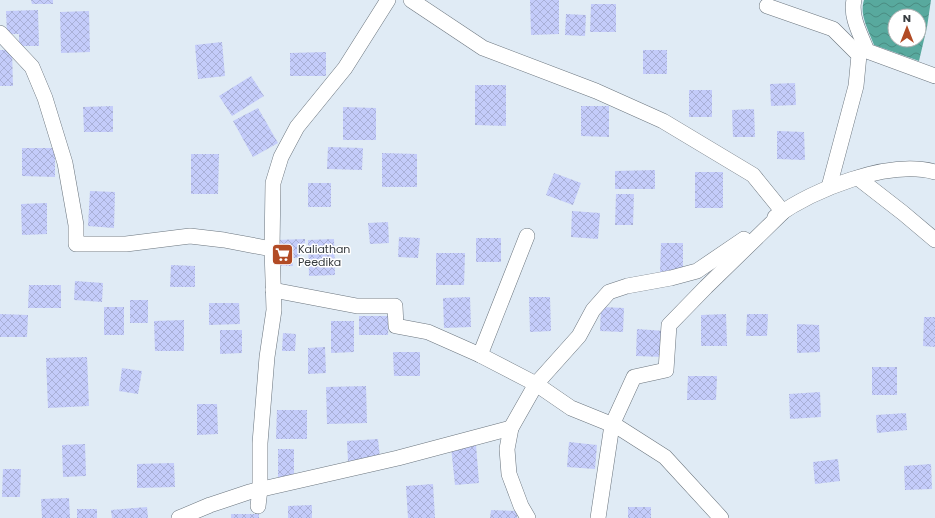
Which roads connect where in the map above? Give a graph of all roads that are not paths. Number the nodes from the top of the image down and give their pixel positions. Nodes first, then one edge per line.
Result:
1 (388, 0) edge
2 (411, 0) edge
3 (854, 0) edge
4 (767, 6) dead end
5 (0, 33) edge
6 (935, 76) edge
7 (935, 172) edge
8 (858, 178) junction
9 (829, 187) junction
10 (783, 212) junction
11 (527, 236) dead end
12 (935, 240) edge
13 (272, 249) junction
14 (273, 290) junction
15 (480, 355) junction
16 (536, 384) junction
17 (612, 425) junction
18 (511, 428) junction
19 (260, 489) junction
20 (258, 506) dead end
21 (179, 518) edge
22 (528, 518) edge
23 (598, 518) edge
24 (721, 518) edge

1 - 13 street
2 - 10 street
3 - 6 street
4 - 9 street
5 - 13 street
7 - 8 street
8 - 9 street
8 - 12 street
9 - 10 street
10 - 16 street
10 - 17 street
11 - 15 street
13 - 14 street
14 - 15 street
14 - 19 street
15 - 16 street
16 - 17 street
16 - 18 street
17 - 23 street
17 - 24 street
18 - 19 street
18 - 22 street
19 - 20 street
19 - 21 street

